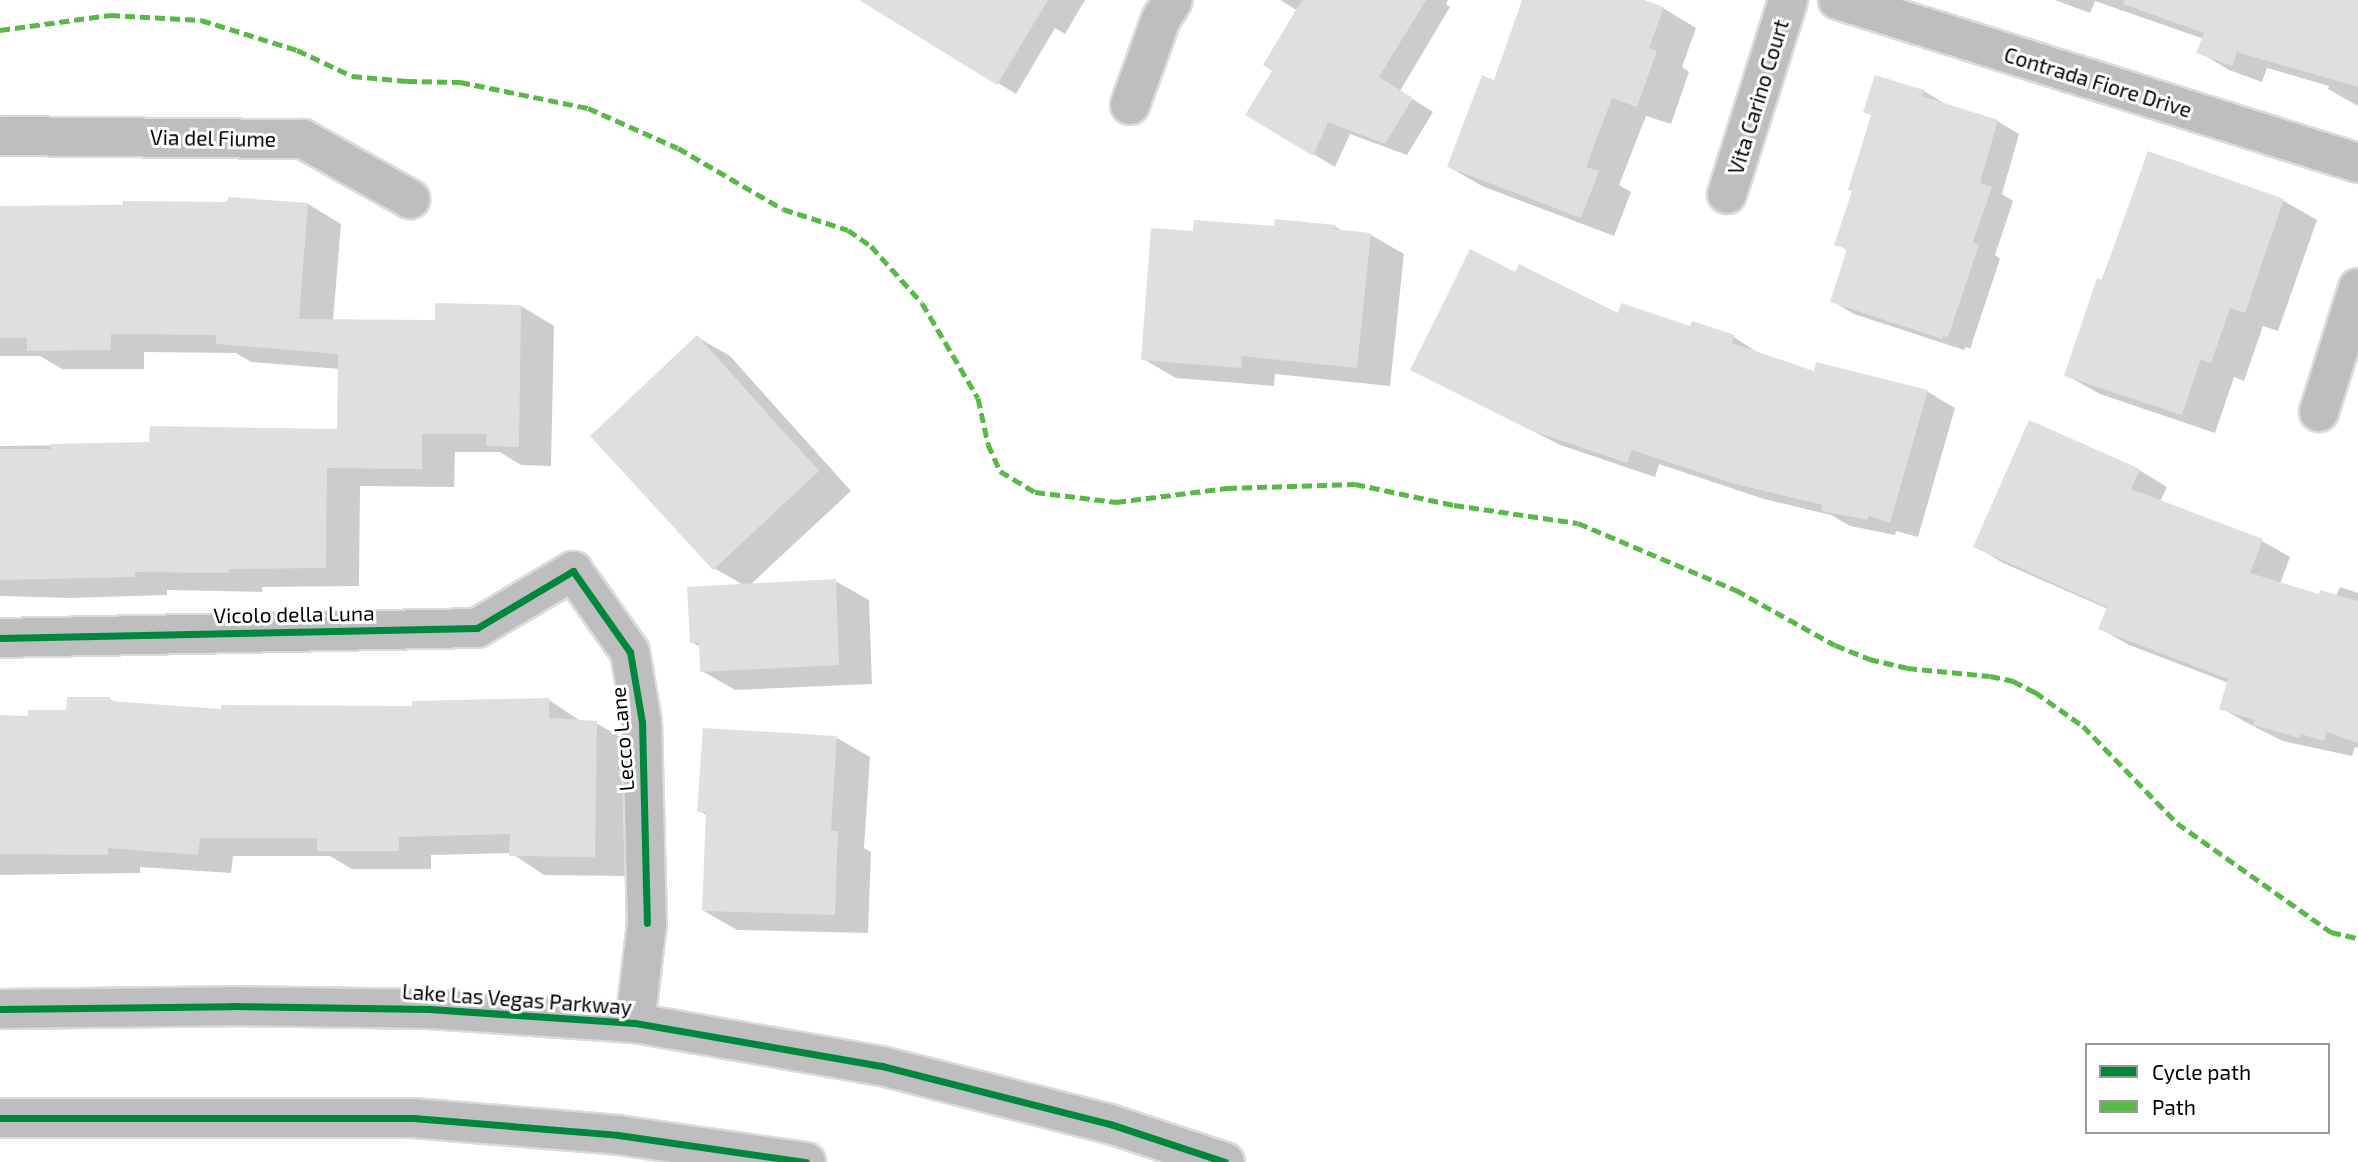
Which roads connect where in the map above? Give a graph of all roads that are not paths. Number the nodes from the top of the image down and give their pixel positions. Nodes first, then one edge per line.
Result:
1 (1172, 0) edge
2 (1788, 0) edge
3 (1838, 0) edge
4 (1130, 105) dead end
5 (0, 136) edge
6 (2358, 163) edge
7 (1727, 194) dead end
8 (410, 199) dead end
9 (2358, 288) edge
10 (2319, 412) dead end
11 (573, 571) joint
12 (0, 638) edge
13 (0, 1009) edge
14 (635, 1023) junction
15 (0, 1118) edge
16 (806, 1162) edge
17 (1225, 1162) edge

1 - 4 street
2 - 7 street, Vita Carino Court
3 - 6 street, Contrada Fiore Drive
5 - 8 street, Via del Fiume
9 - 10 street
11 - 12 street, Vicolo della Luna
11 - 14 street, Lecco Lane
13 - 14 street, Lake Las Vegas Parkway
14 - 17 street, Lake Las Vegas Parkway
15 - 16 street

